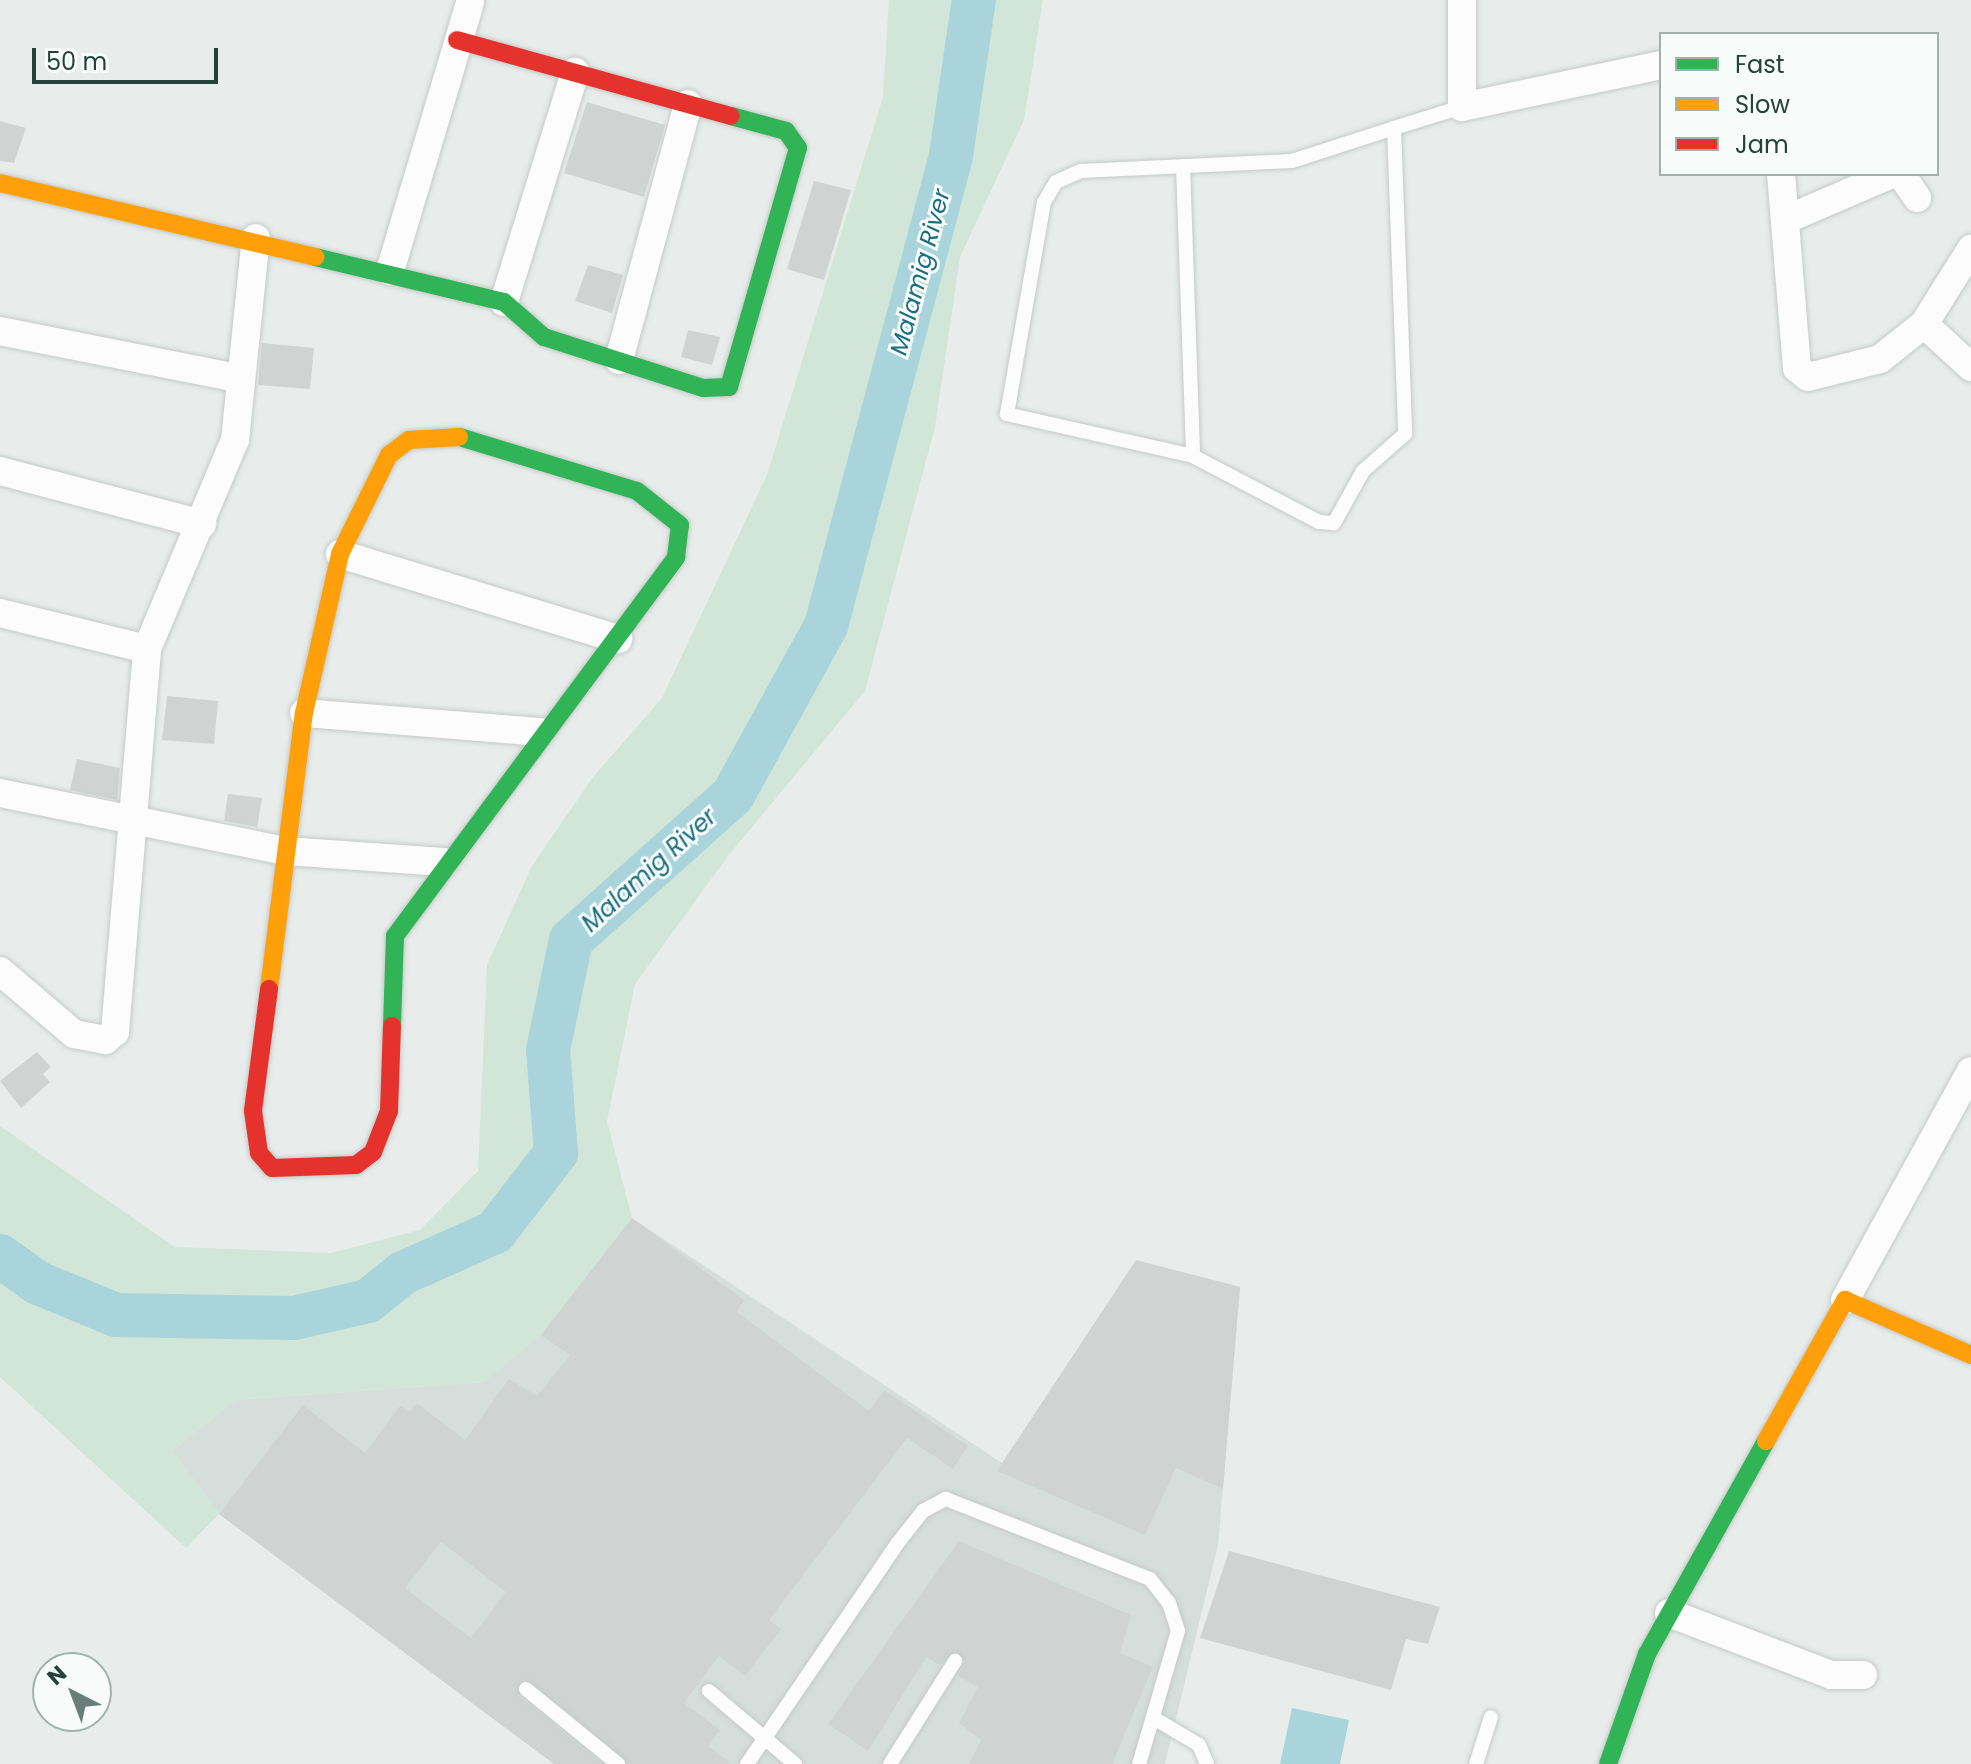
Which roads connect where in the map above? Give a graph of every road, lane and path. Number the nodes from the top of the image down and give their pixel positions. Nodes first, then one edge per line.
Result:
1 (1462, 0) edge
2 (470, 3) dead end
3 (457, 40) junction
4 (1659, 65) edge
5 (575, 72) junction
6 (688, 104) junction
7 (1462, 107) junction
8 (1394, 128) junction
9 (1183, 166) junction
10 (1781, 176) edge
11 (1887, 176) edge
12 (1902, 176) edge
13 (0, 183) edge
14 (1917, 198) dead end
15 (1785, 220) junction
16 (256, 238) junction
17 (1971, 250) edge
18 (390, 271) junction
19 (504, 302) junction
20 (1924, 324) junction
21 (0, 331) edge
22 (619, 360) junction
23 (1971, 367) edge
24 (237, 378) junction
25 (1193, 456) junction
26 (0, 471) edge
27 (202, 524) junction
28 (340, 554) junction
29 (0, 613) edge
30 (618, 639) junction
31 (147, 649) junction
32 (304, 713) junction
33 (540, 732) junction
34 (0, 793) edge
35 (132, 826) junction
36 (285, 851) junction
37 (444, 862) junction
38 (0, 971) edge
39 (1971, 1071) edge
40 (1845, 1300) junction
41 (1971, 1355) edge
42 (1669, 1613) junction
43 (955, 1661) dead end
44 (1863, 1675) dead end
45 (526, 1689) dead end
46 (709, 1691) dead end
47 (1491, 1717) dead end
48 (1157, 1720) junction
49 (764, 1737) junction
50 (618, 1764) edge
51 (747, 1764) edge
52 (795, 1764) edge
53 (890, 1764) edge
54 (1139, 1764) edge
55 (1207, 1764) edge
56 (1476, 1764) edge
57 (1608, 1764) edge

1 - 7 street
2 - 3 street
3 - 5 street
3 - 18 street
4 - 7 street
5 - 6 street
5 - 19 street
6 - 22 street
6 - 22 street
7 - 8 lane
8 - 9 lane
8 - 25 lane
9 - 25 lane
9 - 25 lane
10 - 15 street
11 - 15 street
12 - 14 street
13 - 16 street
15 - 20 street
16 - 18 street
16 - 24 street
17 - 20 street
18 - 19 street
19 - 22 street
20 - 23 street
21 - 24 street
24 - 27 street
26 - 27 street
27 - 31 street
28 - 30 street
28 - 30 street
28 - 32 street
29 - 31 street
30 - 33 street
31 - 35 street
32 - 33 street
32 - 36 street
33 - 37 street
34 - 35 street
35 - 36 street
35 - 38 street
36 - 37 street
36 - 37 street
39 - 40 street
40 - 41 street
40 - 42 street
42 - 44 street
42 - 57 street
43 - 53 lane
45 - 50 lane
46 - 49 lane
47 - 56 lane
48 - 49 lane
48 - 54 lane
48 - 55 lane
49 - 51 lane
49 - 52 lane

